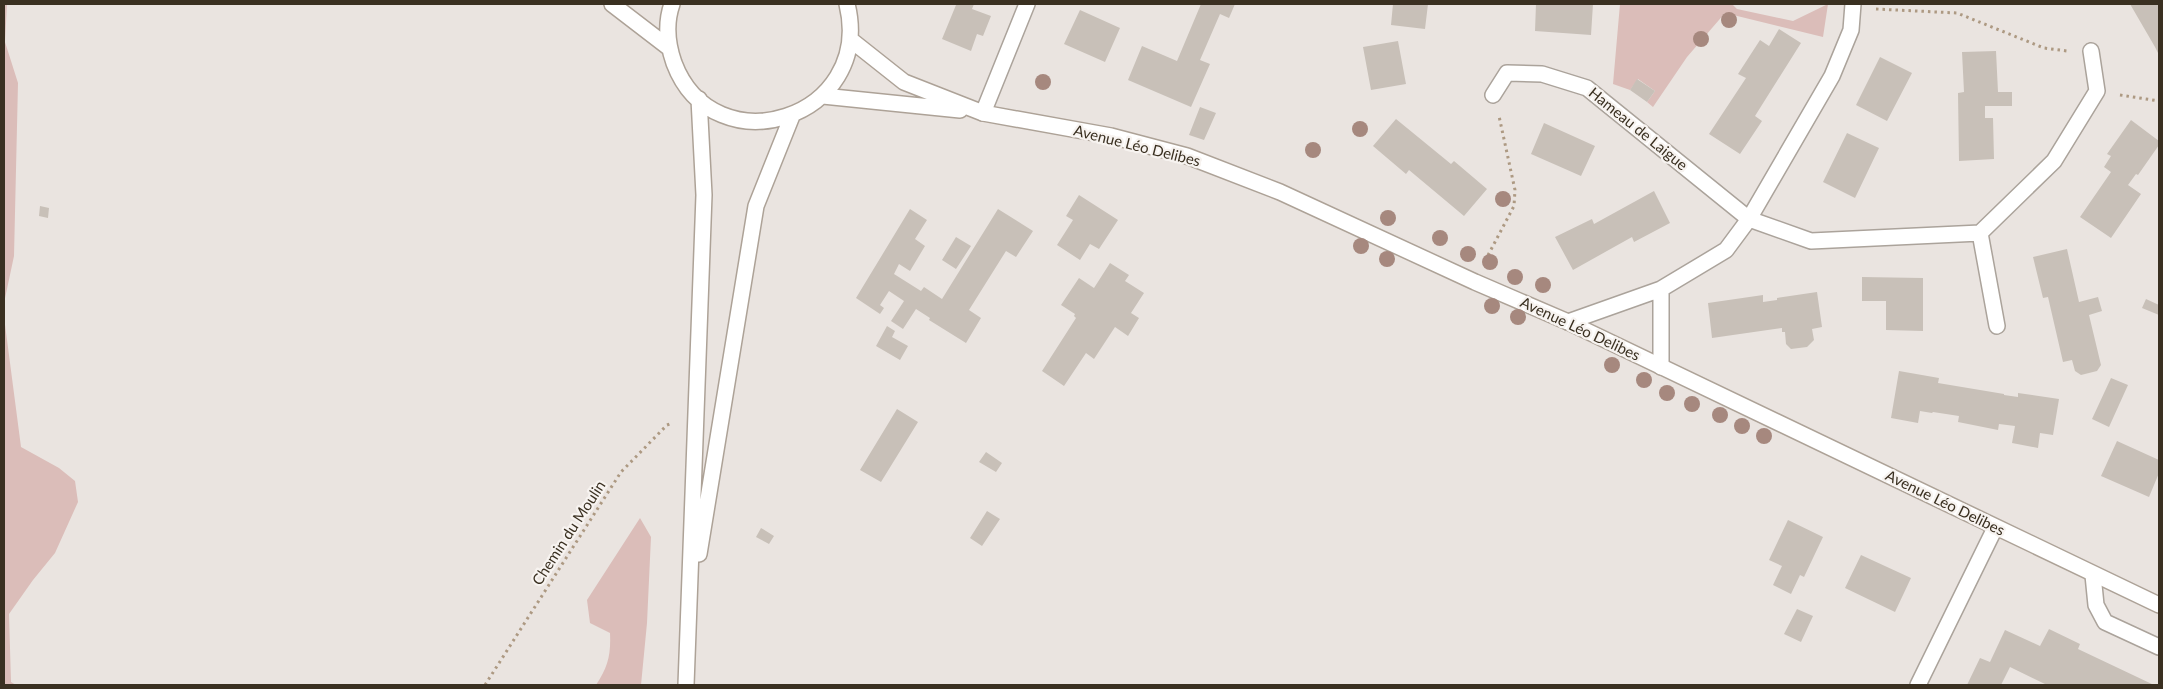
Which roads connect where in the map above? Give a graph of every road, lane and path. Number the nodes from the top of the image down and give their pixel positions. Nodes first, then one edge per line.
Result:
1 (612, 4) edge
2 (672, 4) edge
3 (847, 4) edge
4 (1027, 4) edge
5 (1853, 5) edge
6 (851, 40) junction
7 (668, 47) junction
8 (2091, 51) joint
9 (2097, 91) junction
10 (1493, 95) joint
11 (823, 96) junction
12 (699, 99) junction
13 (2159, 101) edge
14 (981, 112) junction
15 (792, 116) junction
16 (1749, 219) junction
17 (1980, 233) junction
18 (1475, 282) junction
19 (1662, 289) junction
20 (1568, 322) junction
21 (1997, 326) dead end
22 (1660, 367) junction
23 (695, 416) junction
24 (1996, 528) junction
25 (2093, 574) junction
26 (2159, 605) edge
27 (690, 610) junction
28 (2159, 647) edge
29 (485, 685) edge
30 (686, 685) edge
31 (1918, 685) edge

1 - 7 main road
2 - 7 main road
3 - 6 main road
4 - 14 main road
5 - 8 path
5 - 16 main road
6 - 11 main road
6 - 14 main road, Avenue Léo Delibes
7 - 12 main road
8 - 9 main road
9 - 13 path
9 - 17 main road
10 - 16 main road, Hameau de Laigue
10 - 18 path
11 - 14 main road, Avenue Léo Delibes
11 - 15 main road
12 - 15 main road
12 - 23 main road
14 - 18 main road, Avenue Léo Delibes
15 - 27 main road
16 - 17 main road, Hameau de Laigue
16 - 19 main road
17 - 21 main road
18 - 20 main road, Avenue Léo Delibes
19 - 20 main road
19 - 22 main road
20 - 22 main road, Avenue Léo Delibes
22 - 24 main road, Avenue Léo Delibes
23 - 27 main road
23 - 29 path, Chemin du Moulin
24 - 25 main road, Avenue Léo Delibes
24 - 31 main road
25 - 26 main road, Avenue Léo Delibes
25 - 28 main road
27 - 30 main road

